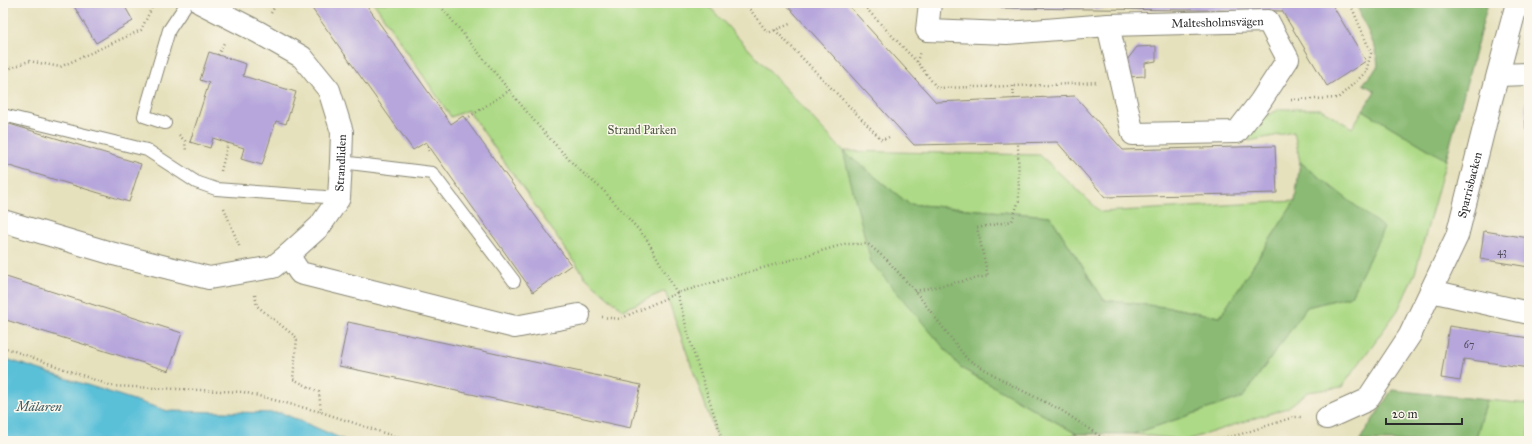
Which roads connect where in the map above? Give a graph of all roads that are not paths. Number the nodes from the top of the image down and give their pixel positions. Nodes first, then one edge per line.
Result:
1 (188, 3) edge
2 (201, 3) edge
3 (930, 3) edge
4 (1517, 3) edge
5 (1108, 25) junction
6 (1529, 74) edge
7 (1498, 75) junction
8 (3, 115) edge
9 (165, 123) dead end
10 (341, 162) junction
11 (339, 198) junction
12 (3, 221) edge
13 (288, 255) junction
14 (514, 281) dead end
15 (1431, 291) junction
16 (1529, 313) edge
17 (579, 316) road end
18 (1327, 418) road end

1 - 9 lane
2 - 10 street, Strandliden
3 - 5 street, Maltesholmsvägen
4 - 7 street, Sparrisbacken
5 - 5 street, Maltesholmsvägen
6 - 7 street
7 - 15 street, Sparrisbacken
8 - 11 lane
10 - 11 street, Strandliden
10 - 14 lane
11 - 13 street, Strandliden
12 - 13 street, Strandliden
13 - 17 street
15 - 16 street
15 - 18 street, Sparrisbacken

